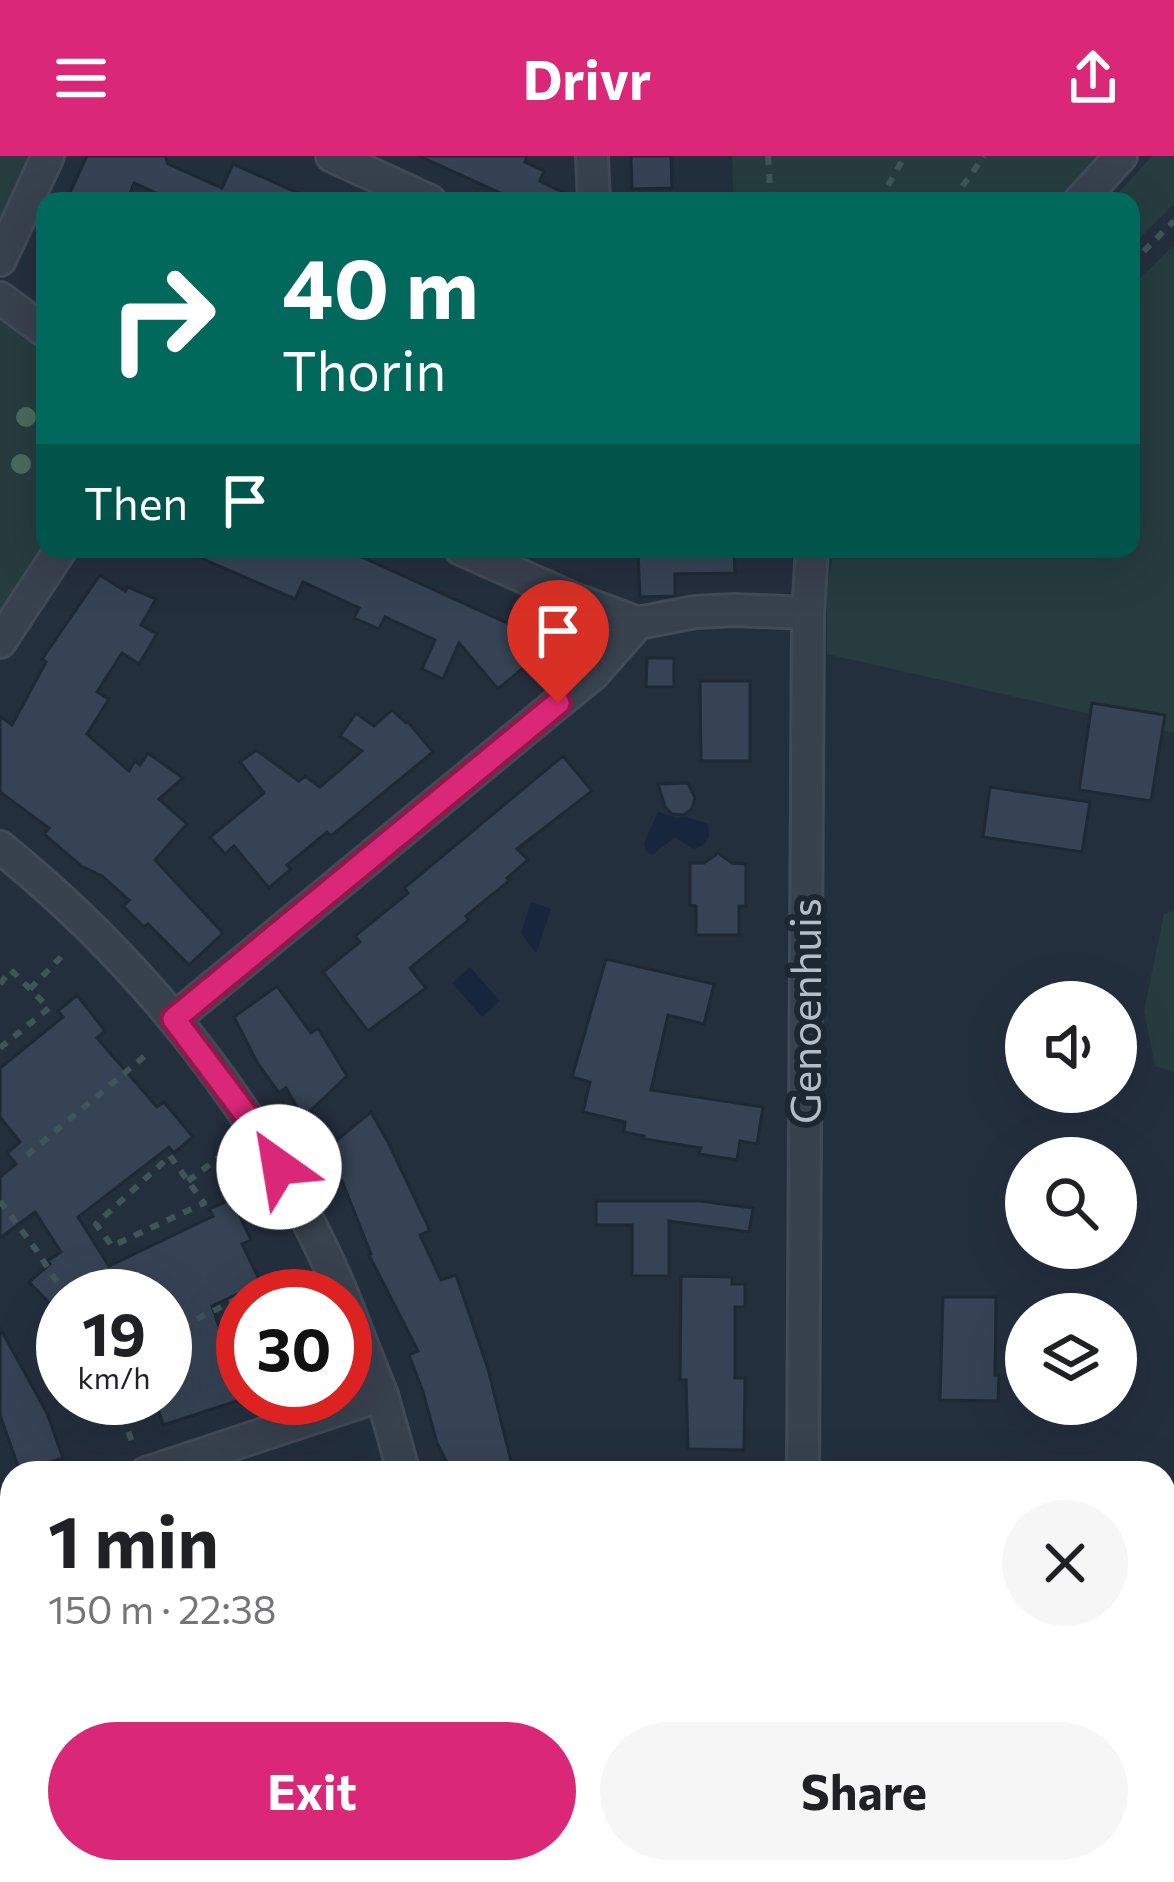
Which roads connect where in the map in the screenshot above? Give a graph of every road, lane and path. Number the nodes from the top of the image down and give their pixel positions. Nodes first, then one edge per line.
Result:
1 (48, 156) edge
2 (332, 156) edge
3 (592, 156) edge
4 (768, 156) edge
5 (905, 156) edge
6 (984, 156) edge
7 (1120, 156) edge
8 (402, 192) edge
9 (594, 192) edge
10 (770, 192) edge
11 (884, 192) edge
12 (958, 192) edge
13 (1088, 192) edge
14 (1174, 221) edge
15 (1140, 255) edge
16 (0, 260) edge
17 (0, 298) edge
18 (36, 324) edge
19 (56, 558) edge
20 (481, 558) edge
21 (811, 558) edge
22 (808, 614) junction
23 (638, 622) junction
24 (0, 642) edge
25 (0, 847) edge
26 (61, 957) dead end
27 (0, 984) edge
28 (30, 989) junction
29 (174, 1019) junction
30 (0, 1048) edge
31 (146, 1055) dead end
32 (26, 1155) dead end
33 (222, 1155) dead end
34 (188, 1181) junction
35 (0, 1201) edge
36 (49, 1269) edge
37 (332, 1269) edge
38 (372, 1370) edge
39 (382, 1396) junction
40 (126, 1425) edge
41 (140, 1461) edge
42 (148, 1461) edge
43 (401, 1461) edge
44 (803, 1461) edge

1 - 16 street
2 - 8 street
3 - 9 street
4 - 10 path
5 - 11 path
6 - 12 path
7 - 13 street
14 - 15 path
17 - 18 street
19 - 24 street
20 - 23 street
21 - 22 street, Genoenhuis
22 - 23 street
22 - 44 street, Genoenhuis
23 - 29 street
25 - 29 street
26 - 28 path
27 - 28 path
28 - 30 path
29 - 37 street
31 - 32 path
33 - 34 path
34 - 34 path
35 - 36 path
38 - 39 street
39 - 42 street
39 - 43 street
40 - 41 path

